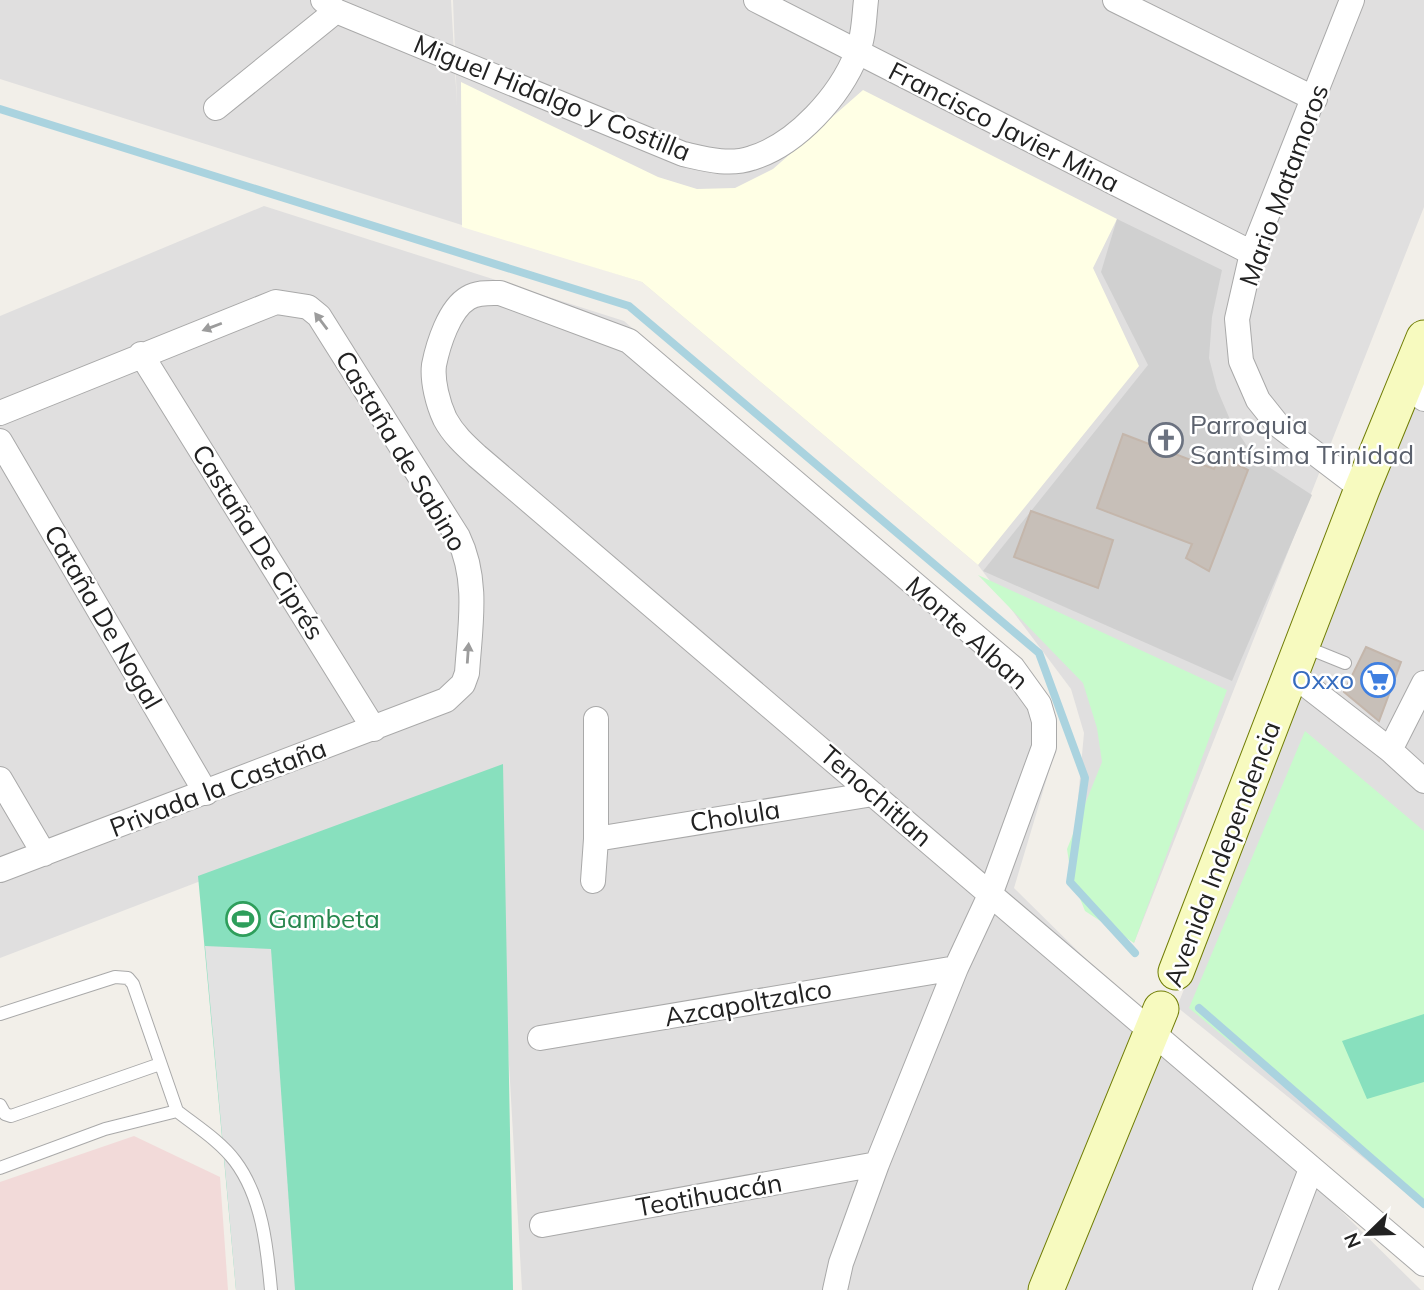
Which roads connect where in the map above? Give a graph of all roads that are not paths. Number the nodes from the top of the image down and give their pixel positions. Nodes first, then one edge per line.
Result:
1 (756, 0) edge
2 (866, 0) edge
3 (1115, 0) edge
4 (1352, 0) edge
5 (329, 6) edge
6 (858, 52) junction
7 (1315, 99) junction
8 (216, 108) dead end
9 (1252, 253) junction
10 (482, 293) joint
11 (1424, 338) edge
12 (141, 354) junction
13 (1415, 392) edge
14 (0, 413) edge
15 (0, 441) edge
16 (1362, 489) junction
17 (1298, 660) junction
18 (1345, 663) dead end
19 (1424, 683) edge
20 (435, 706) joint
21 (596, 719) dead end
22 (374, 729) junction
23 (1390, 750) junction
24 (0, 779) edge
25 (1424, 781) edge
26 (206, 793) junction
27 (873, 794) junction
28 (596, 839) junction
29 (44, 854) junction
30 (0, 870) edge
31 (593, 881) dead end
32 (990, 895) junction
33 (956, 968) junction
34 (1176, 972) joint
35 (0, 1014) edge
36 (1156, 1021) junction
37 (540, 1038) dead end
38 (160, 1063) junction
39 (0, 1105) edge
40 (177, 1111) junction
41 (877, 1164) junction
42 (0, 1168) edge
43 (1311, 1168) junction
44 (542, 1225) dead end
45 (1424, 1264) edge
46 (271, 1290) edge
47 (835, 1290) edge
48 (1046, 1290) edge
49 (1265, 1290) edge

1 - 6 street, Francisco Javier Mina
2 - 6 street, Miguel Hidalgo y Costilla
3 - 7 street
4 - 7 street, Mario Matamoros
5 - 6 street, Miguel Hidalgo y Costilla
5 - 8 street
6 - 9 street, Francisco Javier Mina
7 - 9 street, Mario Matamoros
9 - 16 street, Mario Matamoros
10 - 27 street, Tenochitlan
10 - 32 street, Monte Alban
11 - 13 street, Avenida Independencia
12 - 14 street
20 -> 12 street, Castaña de Sabino
12 - 22 street, Castaña De Ciprés
13 - 16 street, Avenida Independencia
15 - 26 street, Cataña De Nogal
16 - 17 street, Avenida Independencia
17 - 18 lane
17 - 23 street
17 - 34 street, Avenida Independencia
19 - 23 street
20 - 22 street, Privada la Castaña
21 - 28 street
22 - 26 street, Privada la Castaña
23 - 25 street
24 - 29 street
26 - 29 street, Privada la Castaña
27 - 28 street, Cholula
27 - 32 street, Tenochitlan
28 - 31 street
29 - 30 street, Privada la Castaña
32 - 33 street, Monte Alban
32 - 36 street, Tenochitlan
33 - 37 street, Azcapoltzalco
33 - 41 street, Monte Alban
34 - 36 street, Avenida Independencia
35 - 38 lane
36 - 43 street, Tenochitlan
36 - 48 street, Avenida Independencia
38 - 39 lane
38 - 40 lane
40 - 42 lane
40 - 46 lane
41 - 44 street, Teotihuacán
41 - 47 street, Monte Alban
43 - 45 street, Tenochitlan
43 - 49 street

